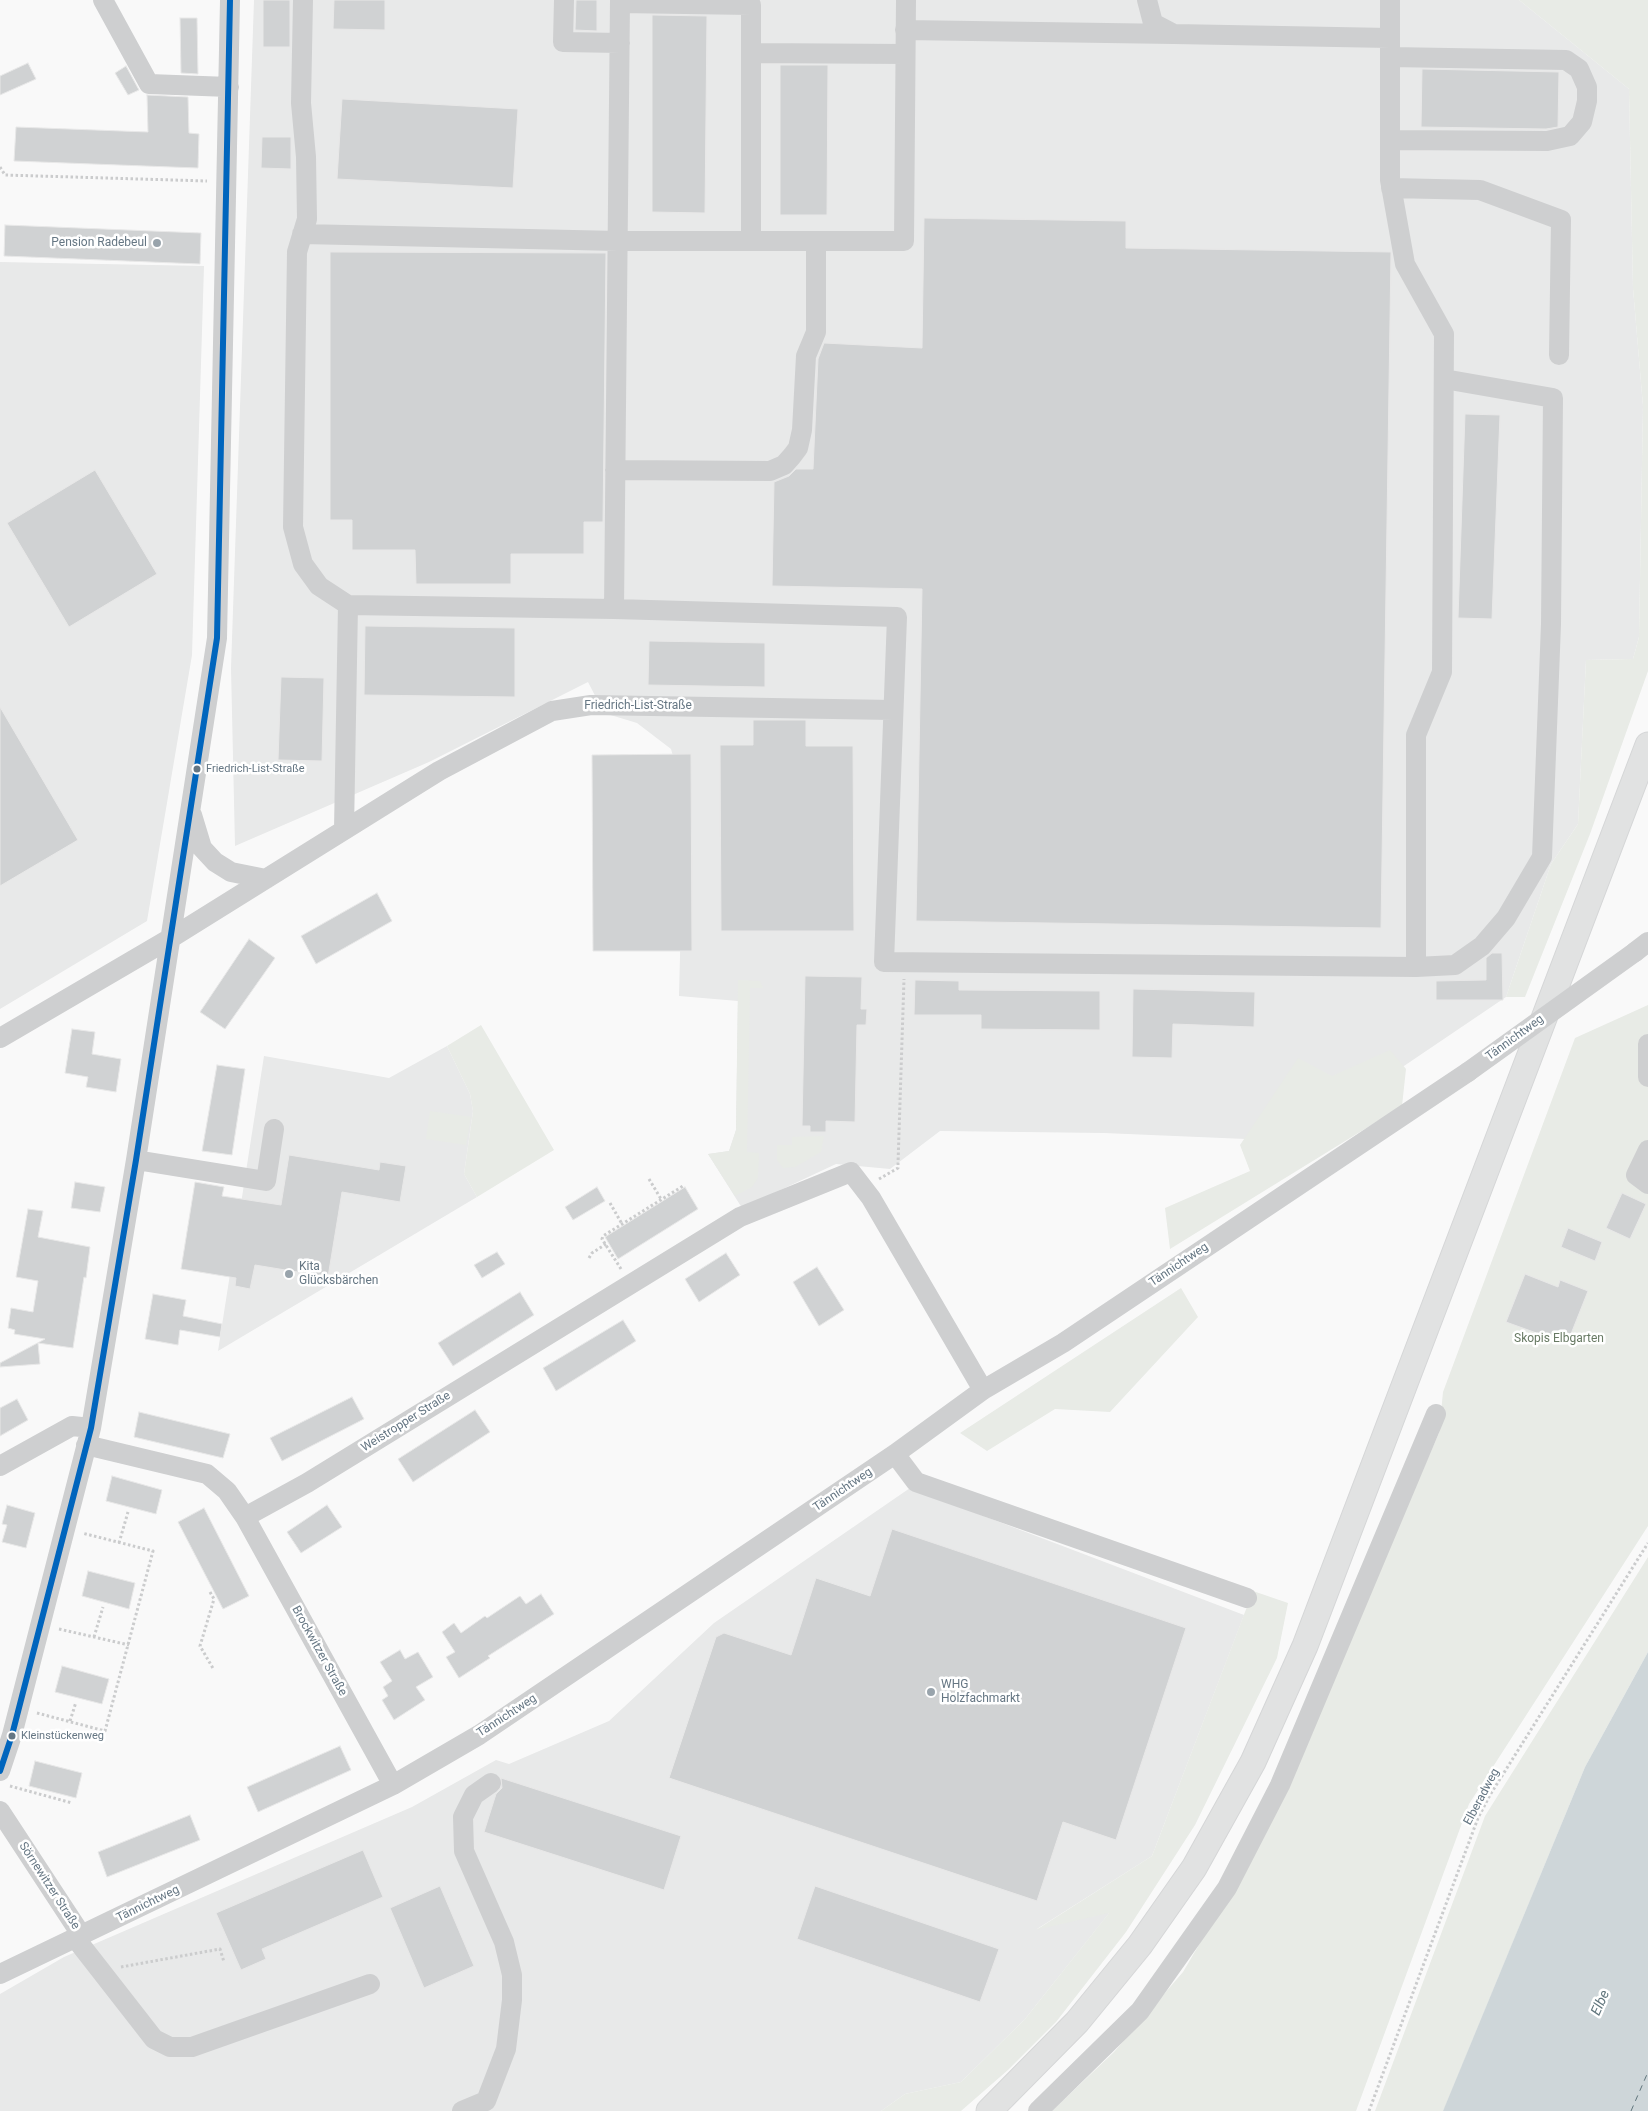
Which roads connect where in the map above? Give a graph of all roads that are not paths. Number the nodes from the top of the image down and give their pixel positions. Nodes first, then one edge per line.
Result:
1 (103, 0) edge
2 (230, 0) edge
3 (303, 0) edge
4 (564, 0) edge
5 (906, 0) edge
6 (1147, 0) edge
7 (1390, 0) edge
8 (620, 1) edge
9 (905, 30) junction
10 (1174, 34) junction
11 (620, 43) junction
12 (1390, 48) junction
13 (751, 53) junction
14 (905, 54) junction
15 (229, 87) junction
16 (1390, 140) junction
17 (1391, 188) junction
18 (302, 234) junction
19 (618, 241) junction
20 (751, 241) junction
21 (816, 241) junction
22 (1559, 355) dead end
23 (1444, 380) junction
24 (615, 470) junction
25 (348, 605) junction
26 (614, 609) junction
27 (894, 710) junction
28 (1648, 744) edge
29 (190, 811) junction
30 (344, 830) junction
31 (266, 879) junction
32 (171, 938) junction
33 (1641, 947) edge
34 (1416, 966) junction
35 (0, 1038) edge
36 (1648, 1044) edge
37 (1648, 1077) edge
38 (274, 1129) dead end
39 (1648, 1150) edge
40 (136, 1160) junction
41 (1648, 1184) edge
42 (983, 1390) junction
43 (1436, 1414) dead end
44 (88, 1437) junction
45 (895, 1454) junction
46 (0, 1466) edge
47 (245, 1517) junction
48 (1247, 1598) dead end
49 (3, 1778) edge
50 (491, 1784) dead end
51 (393, 1785) junction
52 (0, 1811) edge
53 (79, 1937) junction
54 (0, 1974) edge
55 (370, 1984) dead end
56 (462, 2111) edge
57 (989, 2111) edge
58 (1038, 2111) edge

1 - 15 street
2 - 15 street
3 - 18 street
4 - 11 street
5 - 9 street
6 - 10 street
7 - 12 street
8 - 11 street
8 - 13 street
9 - 10 street
9 - 14 street
10 - 12 street
11 - 19 street
12 - 16 street
12 - 16 street
13 - 14 street
13 - 20 street
14 - 21 street
15 - 29 street
16 - 17 street
17 - 22 street
17 - 23 street
18 - 19 street
18 - 25 street
19 - 20 street
19 - 24 street
20 - 21 street
21 - 24 street
23 - 34 street
23 - 34 street
24 - 26 street
25 - 26 street
25 - 30 street
26 - 27 street
27 - 30 street, Friedrich-List-Straße
27 - 34 street
28 - 57 main road
29 - 31 street
29 - 32 street
30 - 31 street, Friedrich-List-Straße
31 - 32 street, Friedrich-List-Straße
32 - 35 street, Friedrich-List-Straße
32 - 40 street
33 - 42 street, Tännichtweg, bridge
36 - 37 street
38 - 40 street
39 - 41 street
40 - 44 street
42 - 45 street, Tännichtweg
42 - 47 street, Weistropper Straße
43 - 58 street
44 - 46 street
44 - 47 street
44 - 49 street
45 - 48 street
45 - 51 street, Tännichtweg
47 - 51 street, Brockwitzer Straße
50 - 56 street
51 - 53 street, Tännichtweg
52 - 53 street, Sörnewitzer Straße
53 - 54 street, Tännichtweg
53 - 55 street, Sörnewitzer Straße

